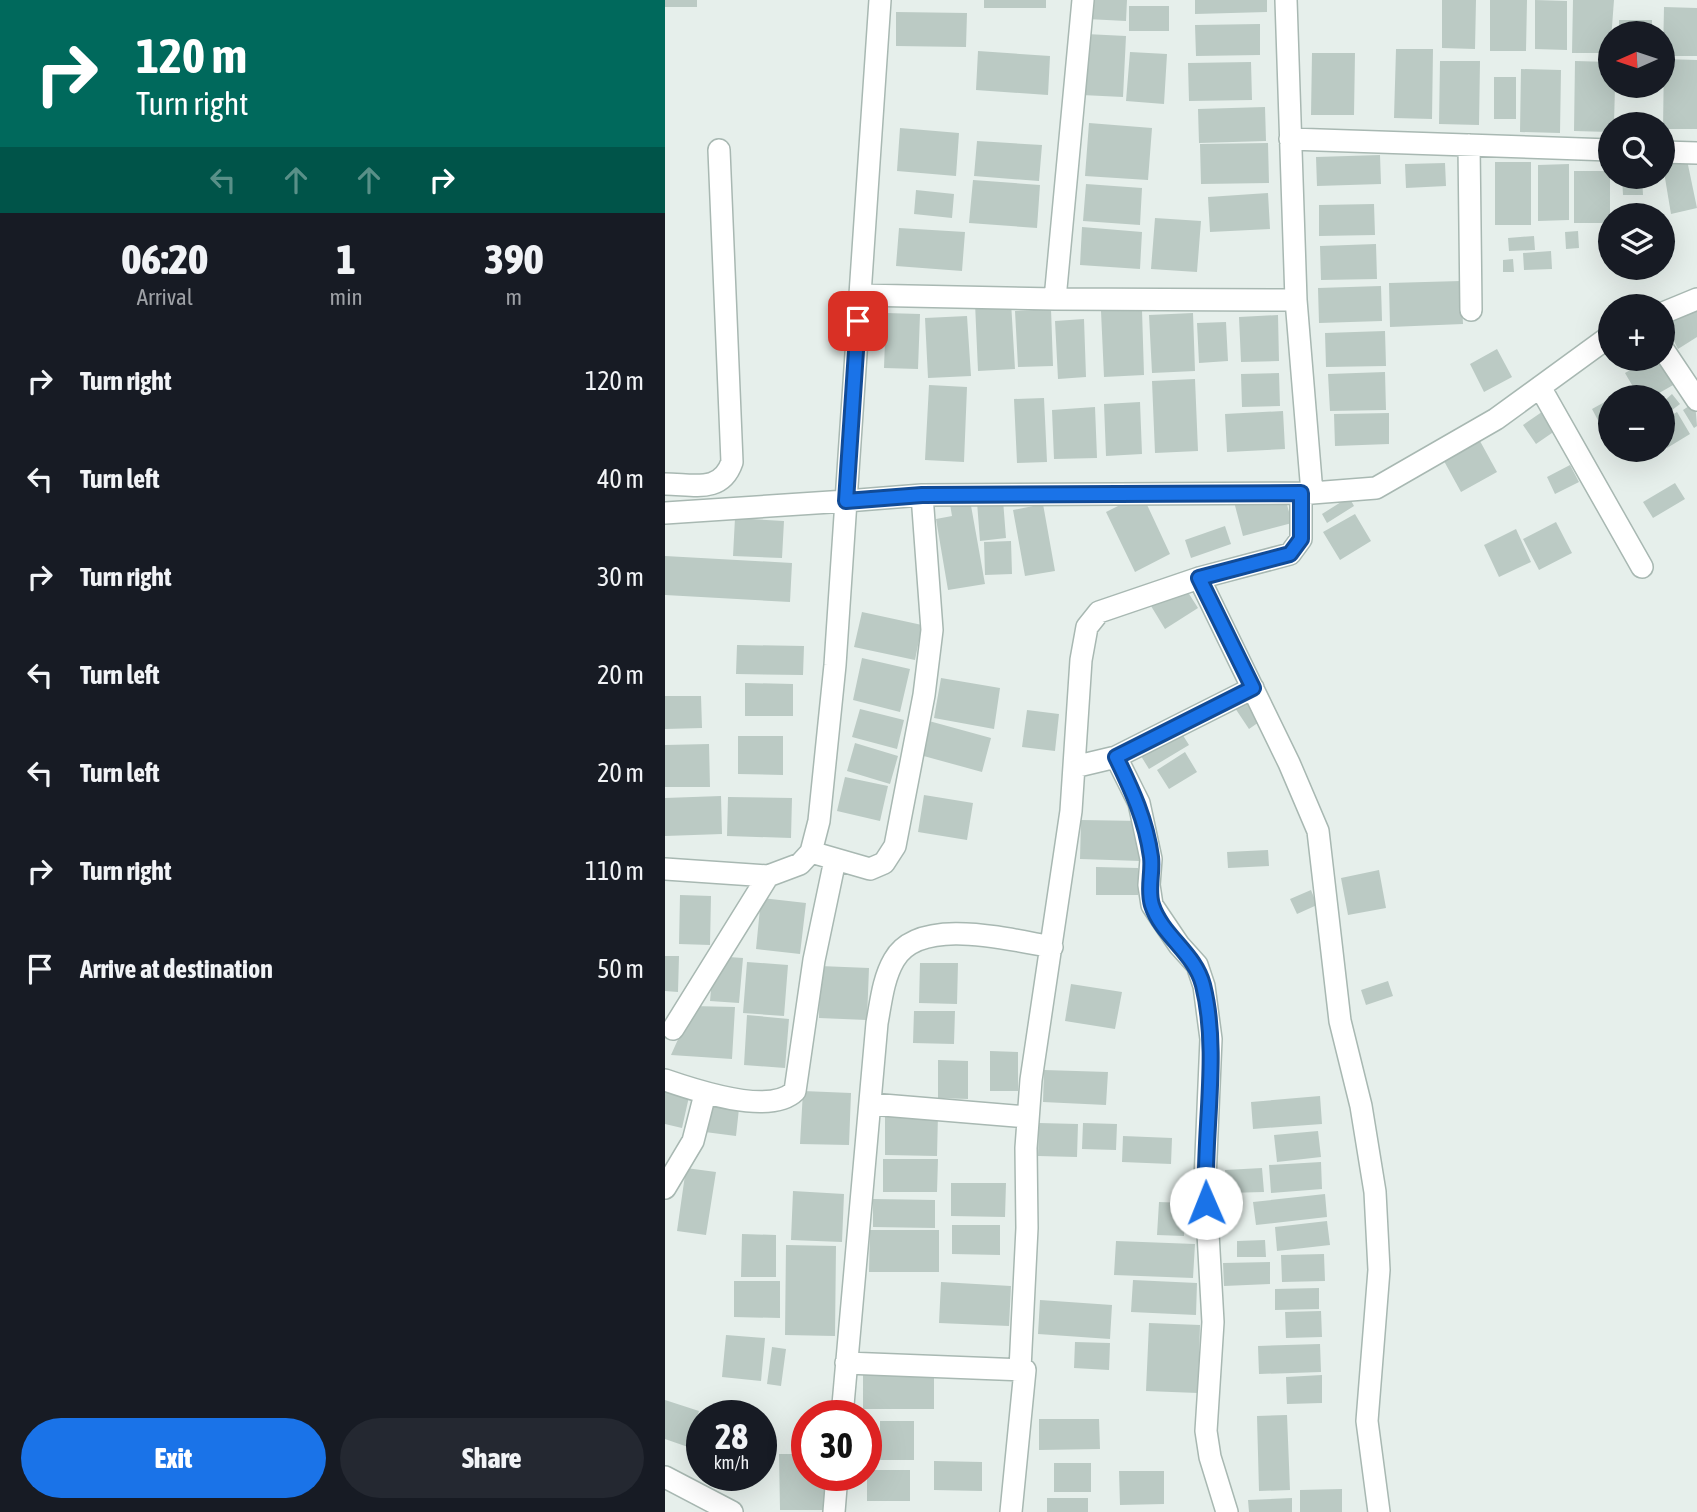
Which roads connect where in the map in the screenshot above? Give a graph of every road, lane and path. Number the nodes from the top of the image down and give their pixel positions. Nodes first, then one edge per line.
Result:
1 (880, 0) edge
2 (1083, 0) edge
3 (1286, 0) edge
4 (1290, 139) junction
5 (1469, 145) junction
6 (719, 150) dead end
7 (1598, 150) edge
8 (1675, 152) edge
9 (1697, 153) edge
10 (860, 295) junction
11 (1055, 299) junction
12 (1697, 299) edge
13 (1296, 300) junction
14 (1675, 308) edge
15 (1471, 310) dead end
16 (1598, 346) edge
17 (1675, 367) edge
18 (1540, 387) junction
19 (1697, 400) edge
20 (665, 485) edge
21 (1307, 493) junction
22 (922, 495) junction
23 (846, 501) junction
24 (665, 513) edge
25 (1642, 567) dead end
26 (1199, 578) junction
27 (1253, 688) junction
28 (1116, 757) junction
29 (1074, 767) junction
30 (811, 852) junction
31 (835, 860) junction
32 (665, 869) edge
33 (768, 876) junction
34 (1052, 947) junction
35 (668, 1031) edge
36 (665, 1080) edge
37 (705, 1094) junction
38 (871, 1104) junction
39 (1028, 1117) junction
40 (665, 1188) edge
41 (846, 1363) junction
42 (1020, 1370) junction
43 (843, 1400) edge
44 (665, 1478) edge
45 (836, 1491) edge
46 (732, 1512) edge
47 (834, 1512) edge
48 (1011, 1512) edge
49 (1227, 1512) edge
50 (1379, 1512) edge

1 - 10 street
2 - 11 street
3 - 4 street
4 - 5 street
4 - 13 street
5 - 7 street
5 - 15 street
6 - 20 street
8 - 9 street
10 - 11 street
10 - 23 street
11 - 13 street
12 - 14 street
13 - 21 street
16 - 18 street
17 - 19 street
18 - 21 street
18 - 25 street
21 - 22 street
21 - 26 street
22 - 23 street
22 - 31 street
23 - 24 street
23 - 30 street
26 - 27 street
26 - 29 street
27 - 28 street
27 - 50 street
28 - 29 street
28 - 49 street
29 - 34 street
30 - 31 street
30 - 33 street
31 - 37 street
32 - 33 street
33 - 35 street
34 - 38 street
34 - 39 street
36 - 37 street
37 - 40 street
38 - 39 street
38 - 41 street
39 - 42 street
41 - 42 street
41 - 43 street
42 - 48 street
44 - 46 street
45 - 47 street

